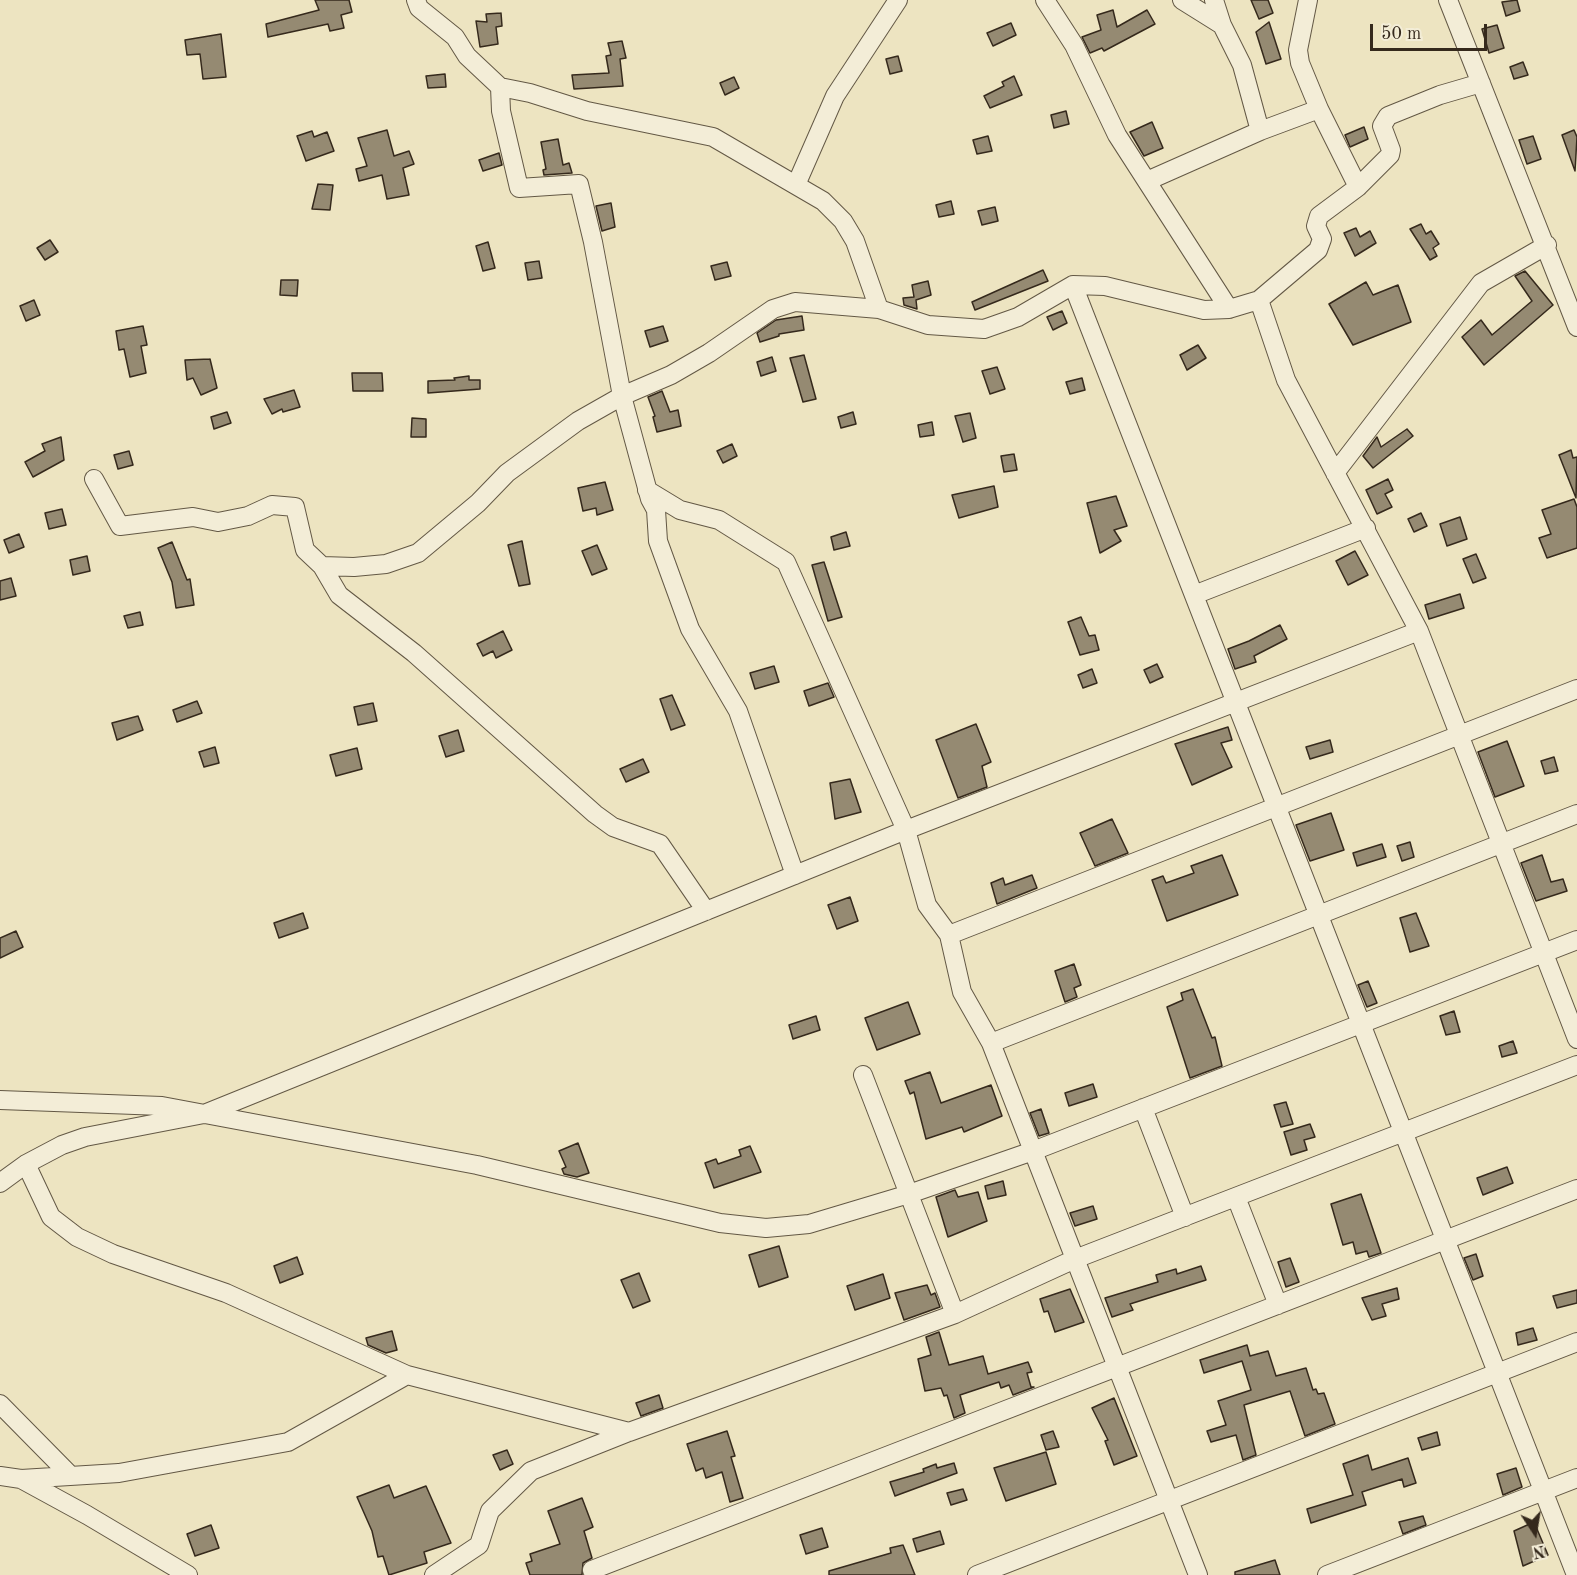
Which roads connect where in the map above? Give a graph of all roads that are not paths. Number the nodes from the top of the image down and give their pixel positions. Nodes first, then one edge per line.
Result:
1 (416, 0) edge
2 (898, 0) edge
3 (1045, 0) edge
4 (1182, 0) edge
5 (1214, 0) edge
6 (1308, 0) edge
7 (1448, 0) edge
8 (1222, 25) junction
9 (1481, 83) junction
10 (500, 87) junction
11 (1319, 109) junction
12 (1260, 131) junction
13 (1147, 181) junction
14 (796, 185) junction
15 (1358, 187) junction
16 (1547, 245) junction
17 (1073, 285) junction
18 (1259, 300) junction
19 (879, 309) junction
20 (1229, 309) junction
21 (1577, 327) edge
22 (622, 396) junction
23 (1335, 473) junction
24 (94, 480) dead end
25 (647, 490) junction
26 (1366, 528) junction
27 (322, 566) junction
28 (1194, 595) junction
29 (1419, 631) junction
30 (1577, 689) edge
31 (1236, 702) junction
32 (1459, 735) junction
33 (1276, 806) junction
34 (1577, 814) edge
35 (906, 830) junction
36 (1501, 844) junction
37 (795, 875) junction
38 (706, 911) junction
39 (1318, 915) junction
40 (949, 935) junction
41 (1577, 940) edge
42 (1544, 953) junction
43 (1361, 1024) junction
44 (1577, 1039) edge
45 (991, 1043) junction
46 (1577, 1065) edge
47 (863, 1076) dead end
48 (0, 1100) edge
49 (1143, 1108) junction
50 (204, 1114) junction
51 (1403, 1132) junction
52 (1033, 1151) junction
53 (26, 1164) junction
54 (0, 1183) edge
55 (1577, 1189) edge
56 (909, 1194) junction
57 (1236, 1197) junction
58 (1185, 1217) junction
59 (1445, 1240) junction
60 (1075, 1259) junction
61 (1278, 1305) junction
62 (956, 1314) junction
63 (1577, 1342) edge
64 (1117, 1367) junction
65 (1497, 1373) junction
66 (407, 1375) junction
67 (0, 1404) edge
68 (629, 1432) junction
69 (0, 1476) edge
70 (70, 1476) junction
71 (1577, 1478) edge
72 (21, 1479) junction
73 (1543, 1491) junction
74 (1169, 1500) junction
75 (592, 1570) dead end
76 (188, 1575) edge
77 (434, 1575) edge
78 (977, 1575) edge
79 (1198, 1575) edge
80 (1327, 1575) edge
81 (1576, 1575) edge

1 - 10 street
2 - 14 street
3 - 13 street
4 - 8 street
5 - 8 street
6 - 11 street
7 - 9 street
8 - 12 street
9 - 15 street
9 - 16 street
10 - 14 street
10 - 22 street
11 - 12 street
11 - 15 street
12 - 13 street
13 - 20 street
14 - 19 street
15 - 18 street
16 - 21 street
16 - 23 street
17 - 19 street
17 - 20 street
17 - 28 street
18 - 20 street
18 - 23 street
19 - 22 street
22 - 25 street
22 - 27 street
23 - 26 street
24 - 27 street
25 - 35 street
25 - 37 street
26 - 28 street
26 - 29 street
27 - 38 street
28 - 31 street
29 - 31 street
29 - 32 street
30 - 32 street
31 - 33 street
31 - 35 street
32 - 33 street
32 - 36 street
33 - 39 street
33 - 40 street
34 - 36 street
35 - 37 street
35 - 40 street
36 - 39 street
36 - 42 street
37 - 38 street
38 - 50 street
39 - 43 street
39 - 45 street
40 - 45 street
41 - 42 street
42 - 43 street
42 - 44 street
43 - 49 street
43 - 51 street
45 - 52 street
46 - 51 street
47 - 56 street
48 - 50 street
49 - 52 street
49 - 58 street
50 - 53 street
50 - 56 street
51 - 57 street
51 - 59 street
52 - 56 street
52 - 60 street
53 - 54 street
53 - 66 street
55 - 59 street
56 - 62 street
57 - 58 street
57 - 61 street
58 - 60 street
59 - 61 street
59 - 65 street
60 - 62 street
60 - 64 street
61 - 64 street
62 - 68 street
63 - 65 street
64 - 74 street
64 - 75 street
65 - 73 street
65 - 74 street
66 - 68 street
66 - 70 street
67 - 70 street
68 - 77 street
69 - 72 street
70 - 72 street
71 - 73 street
72 - 76 street
73 - 80 street
73 - 81 street
74 - 78 street
74 - 79 street

